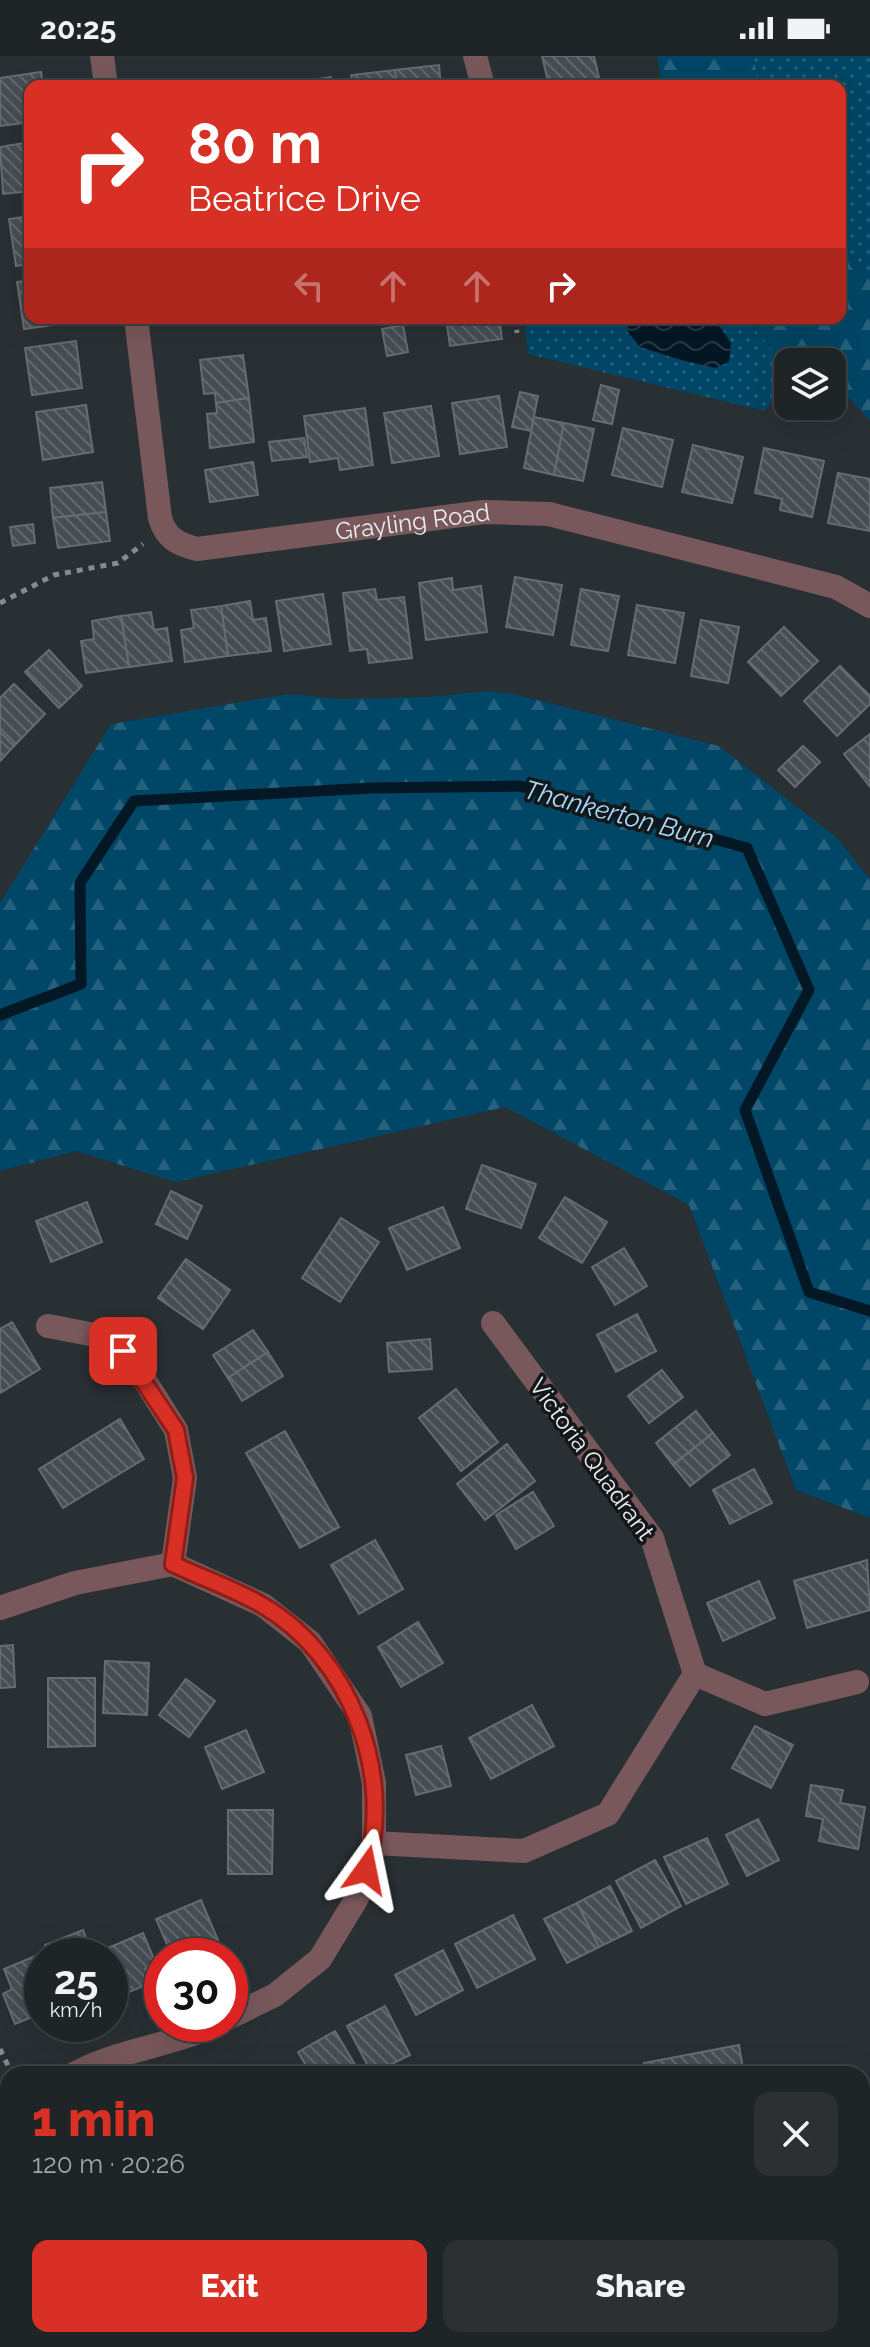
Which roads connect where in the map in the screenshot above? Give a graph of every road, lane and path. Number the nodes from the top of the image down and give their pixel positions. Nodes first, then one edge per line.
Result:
1 (102, 56) edge
2 (475, 56) edge
3 (105, 80) edge
4 (481, 80) edge
5 (137, 324) edge
6 (516, 324) edge
7 (517, 333) dead end
8 (163, 530) junction
9 (0, 603) edge
10 (870, 606) edge
11 (493, 1323) dead end
12 (48, 1326) dead end
13 (173, 1564) junction
14 (0, 1608) edge
15 (695, 1674) junction
16 (857, 1682) dead end
17 (374, 1843) junction
18 (248, 2008) edge
19 (172, 2042) edge
20 (88, 2066) edge

1 - 3 street
2 - 4 street
5 - 8 street
6 - 7 path
8 - 9 path
8 - 10 street, Grayling Road
11 - 15 street, Victoria Quadrant
12 - 13 street
13 - 14 street
13 - 17 street
15 - 16 street
15 - 17 street
17 - 18 street
19 - 20 street

